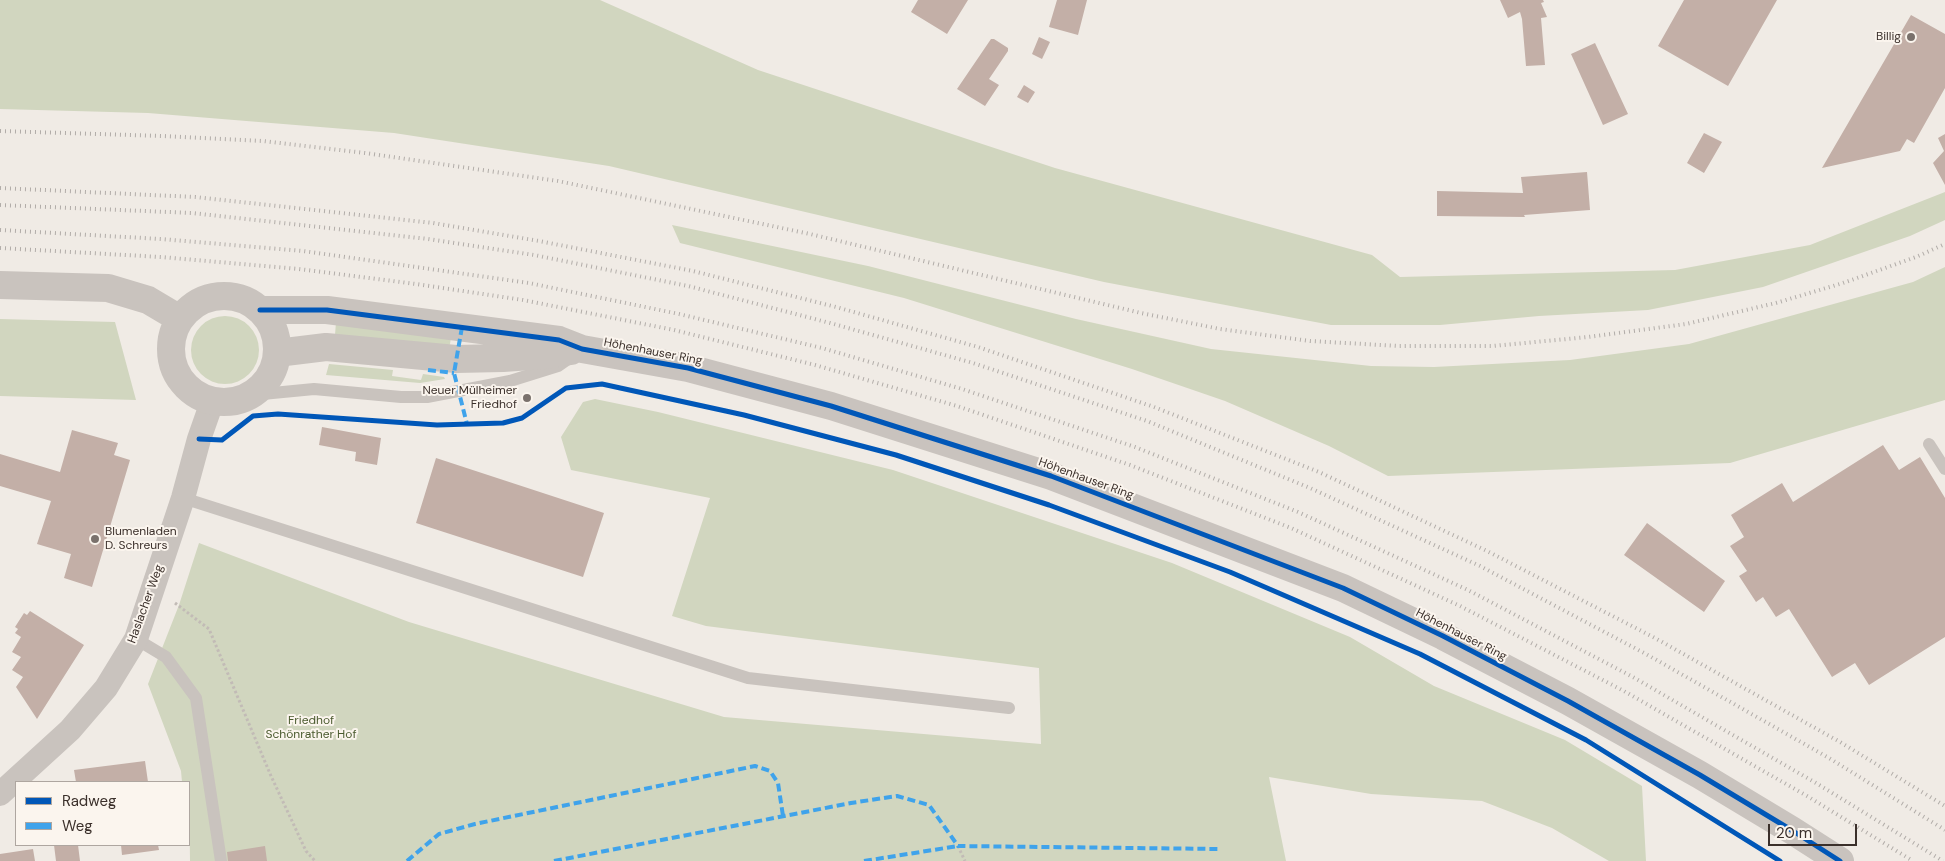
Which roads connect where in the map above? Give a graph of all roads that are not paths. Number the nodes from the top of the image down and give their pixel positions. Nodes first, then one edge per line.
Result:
1 (0, 285) edge
2 (260, 310) junction
3 (180, 319) junction
4 (582, 349) junction
5 (277, 353) junction
6 (252, 394) junction
7 (212, 402) junction
8 (1929, 444) dead end
9 (1945, 469) edge
10 (183, 498) junction
11 (136, 639) junction
12 (1009, 708) dead end
13 (0, 794) edge
14 (221, 861) edge
15 (1840, 861) edge

1 - 3 street
2 - 3 street, Höhenhauser Ring
2 - 4 street, Höhenhauser Ring
2 - 5 street, Höhenhauser Ring
3 - 7 street
4 - 5 street, Höhenhauser Ring
4 - 6 lane
4 - 15 street, Höhenhauser Ring
5 - 6 street, Höhenhauser Ring
6 - 7 street, Höhenhauser Ring
7 - 10 street, Haslacher Weg
8 - 9 lane
10 - 11 street, Haslacher Weg
10 - 12 lane
11 - 13 street, Haslacher Weg
11 - 14 lane

